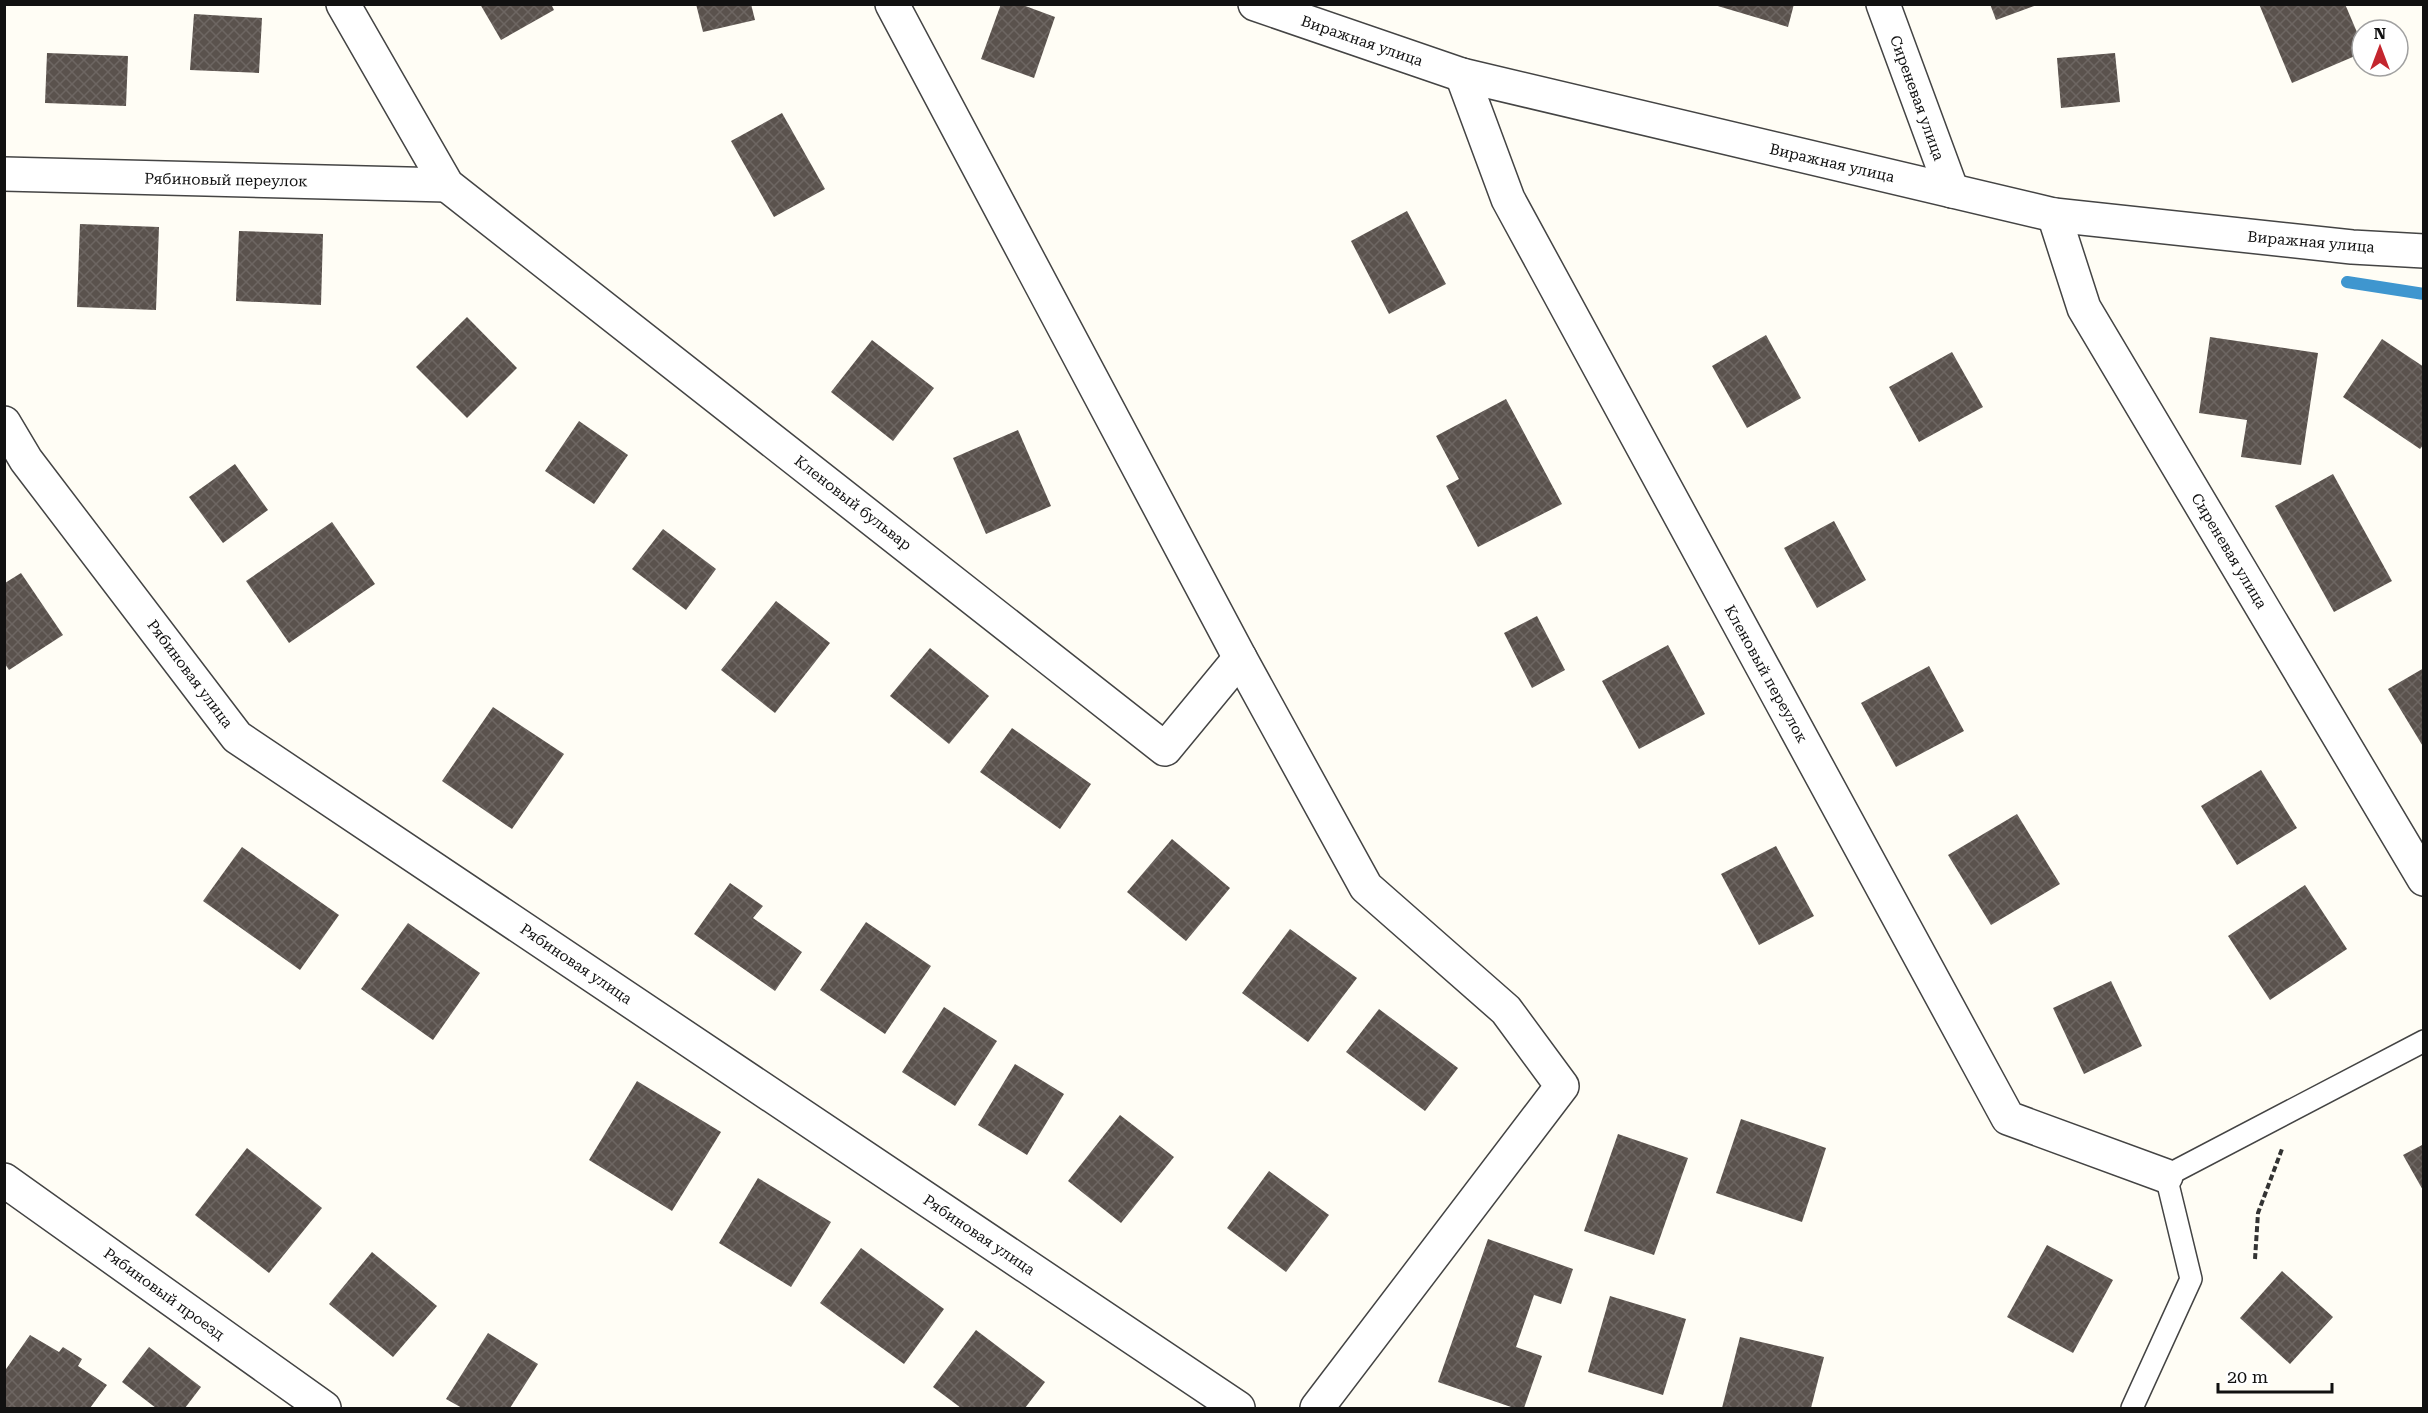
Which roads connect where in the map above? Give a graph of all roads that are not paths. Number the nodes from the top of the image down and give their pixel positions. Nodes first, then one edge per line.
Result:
1 (343, 4) edge
2 (892, 4) edge
3 (1255, 4) edge
4 (1882, 4) edge
5 (1462, 75) junction
6 (4, 174) edge
7 (447, 185) junction
8 (1952, 191) junction
9 (2054, 215) junction
10 (2424, 251) edge
11 (4, 423) edge
12 (1240, 657) junction
13 (2424, 879) edge
14 (2424, 1041) edge
15 (2166, 1176) junction
16 (4, 1180) edge
17 (324, 1408) edge
18 (1238, 1408) edge
19 (1317, 1408) edge
20 (2132, 1408) edge

1 - 7 street
2 - 12 street
3 - 5 street, Виражная улица
4 - 8 street, Сиреневая улица
5 - 8 street, Виражная улица
5 - 15 street, Кленовый переулок
6 - 7 street, Рябиновый переулок
7 - 12 street, Кленовый бульвар
8 - 9 street, Виражная улица
9 - 10 street, Виражная улица
9 - 13 street, Сиреневая улица
11 - 18 street, Рябиновая улица
12 - 19 street
14 - 15 lane
15 - 20 lane
16 - 17 street, Рябиновый проезд

